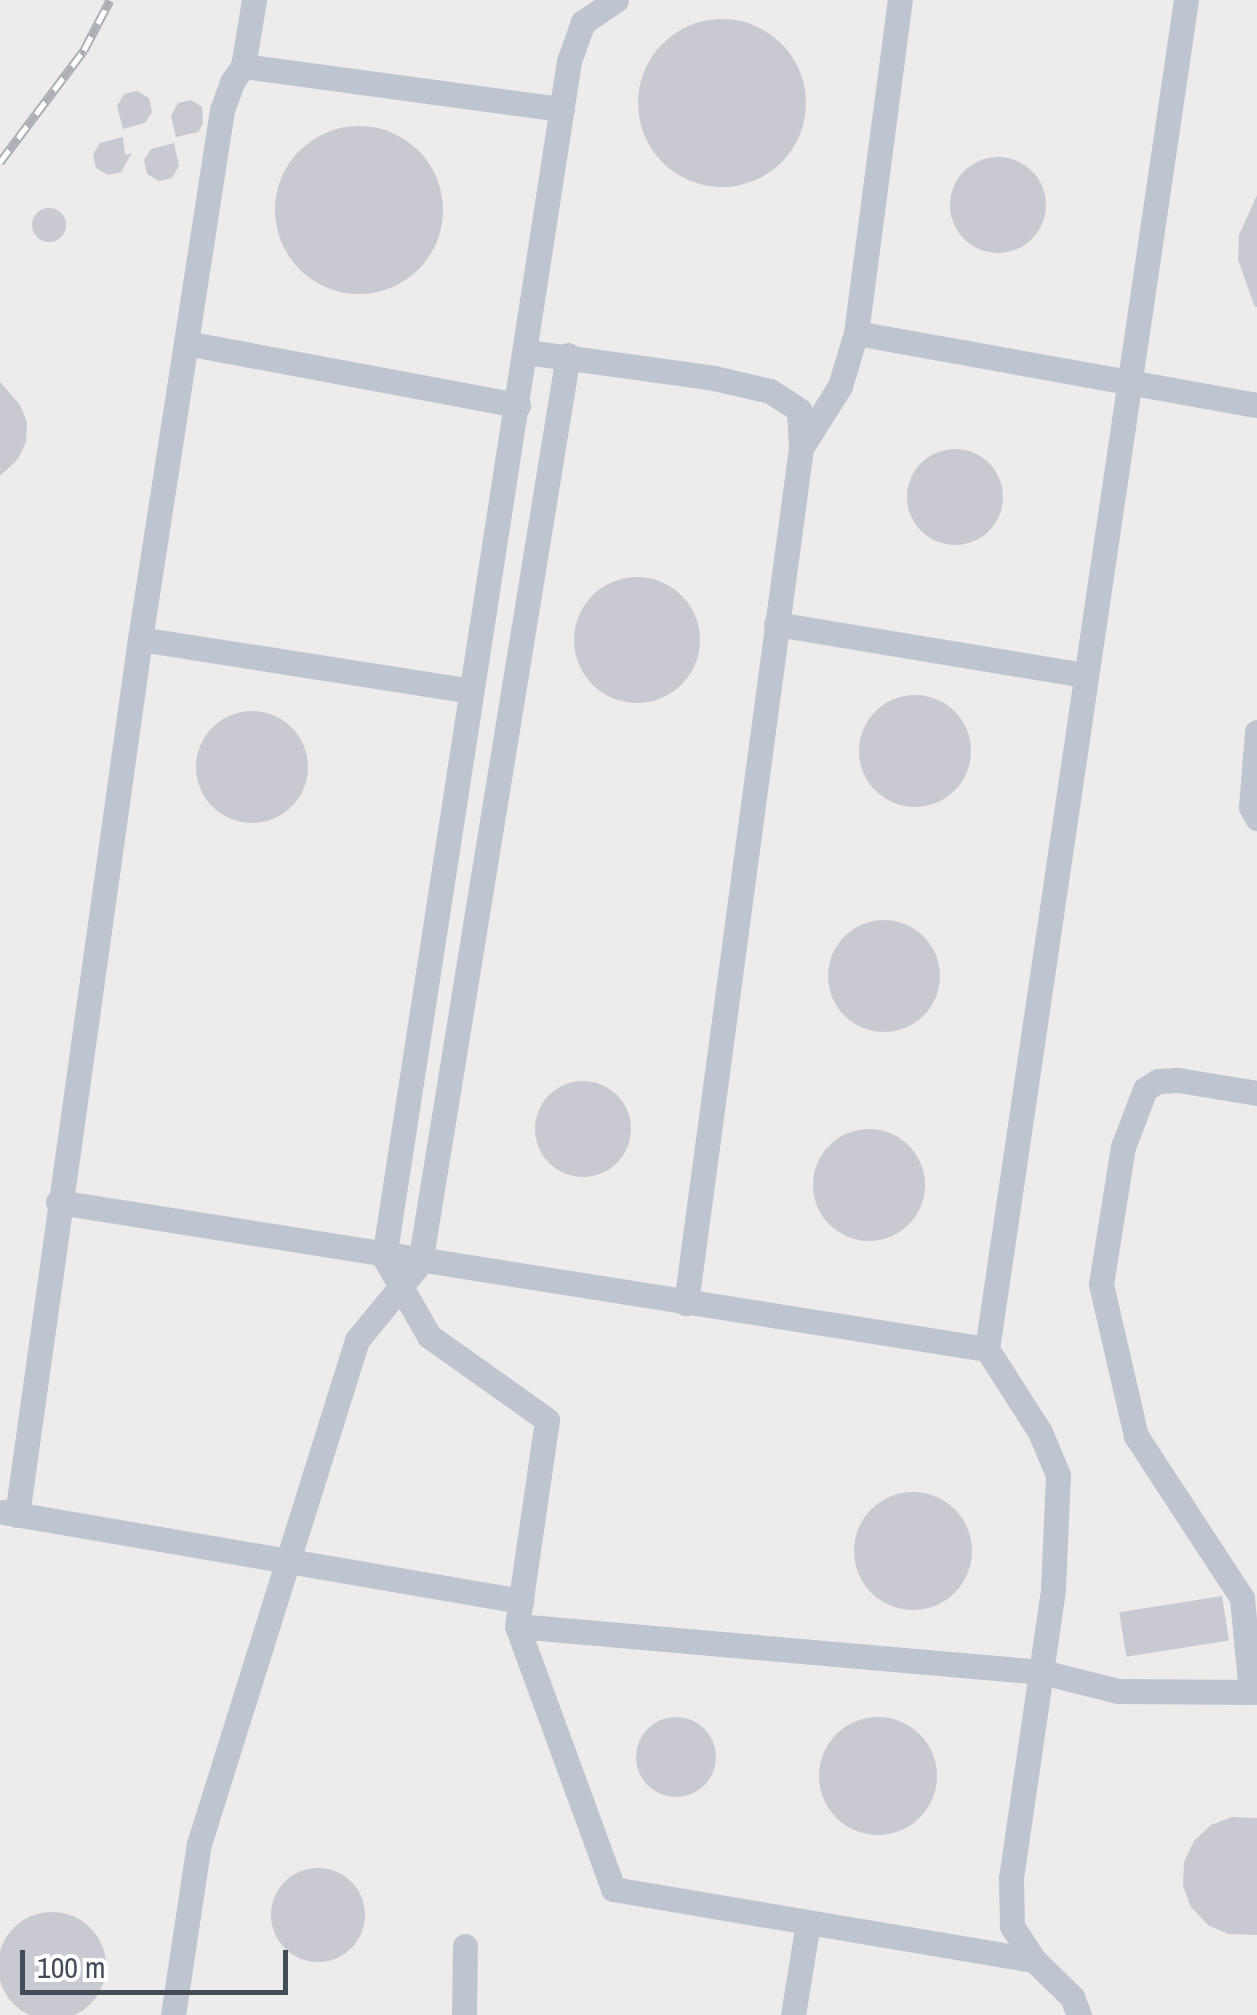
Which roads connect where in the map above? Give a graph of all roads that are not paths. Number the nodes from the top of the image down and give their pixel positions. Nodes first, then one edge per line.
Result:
1 (254, 0) edge
2 (616, 0) edge
3 (900, 0) edge
4 (1186, 0) edge
5 (243, 66) junction
6 (562, 108) junction
7 (856, 333) junction
8 (186, 342) junction
9 (527, 352) junction
10 (568, 355) junction
11 (1129, 382) junction
12 (518, 405) junction
13 (1257, 405) edge
14 (801, 448) junction
15 (776, 624) junction
16 (140, 639) junction
17 (1085, 675) junction
18 (471, 691) junction
19 (1257, 732) edge
20 (1257, 818) edge
21 (1257, 1093) edge
22 (58, 1202) junction
23 (384, 1257) junction
24 (420, 1263) junction
25 (400, 1286) junction
26 (686, 1303) junction
27 (987, 1349) junction
28 (8, 1513) edge
29 (288, 1561) junction
30 (519, 1614) junction
31 (1042, 1672) junction
32 (1254, 1692) edge
33 (808, 1922) junction
34 (465, 1946) dead end
35 (1034, 1960) junction
36 (173, 2015) edge
37 (464, 2015) edge
38 (793, 2015) edge
39 (1079, 2015) edge

1 - 5 street
2 - 6 street
3 - 7 street
4 - 11 street
5 - 6 street
5 - 8 street
6 - 9 street
7 - 11 street
7 - 14 street
8 - 12 street
8 - 16 street
9 - 10 street
9 - 12 street
10 - 14 street
10 - 24 street
11 - 13 street
11 - 17 street
12 - 18 street
14 - 15 street
15 - 17 street
15 - 26 street
16 - 18 street
16 - 22 street
17 - 27 street
18 - 23 street
19 - 20 street
21 - 32 street
22 - 23 street
22 - 28 street
23 - 24 street
23 - 25 street
24 - 25 street
24 - 26 street
25 - 29 street
25 - 30 street
26 - 27 street
27 - 31 street
28 - 29 street
29 - 30 street
29 - 36 street
30 - 31 street
30 - 33 street
31 - 32 street
31 - 35 street
33 - 35 street
33 - 38 street
34 - 37 street
35 - 39 street

